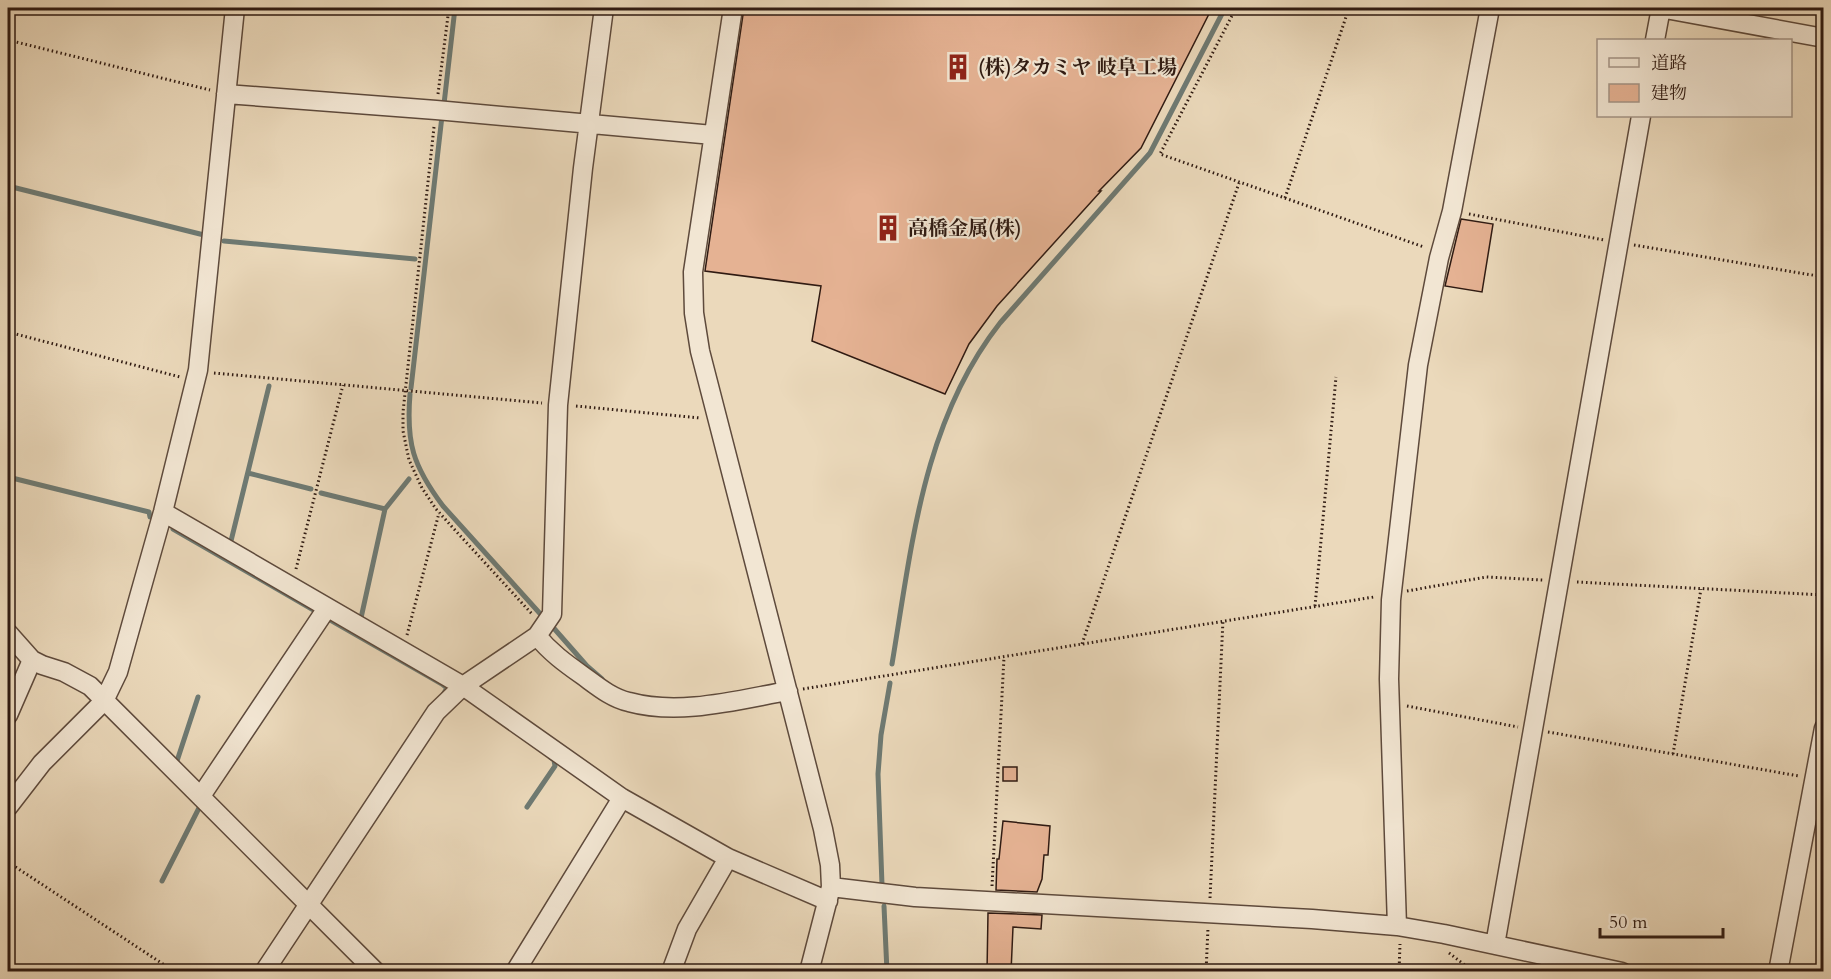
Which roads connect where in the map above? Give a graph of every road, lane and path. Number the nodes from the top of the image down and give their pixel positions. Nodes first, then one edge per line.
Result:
1 (16, 8) edge
2 (235, 8) edge
3 (449, 8) edge
4 (604, 8) edge
5 (733, 8) edge
6 (1236, 8) edge
7 (1349, 8) edge
8 (1490, 8) edge
9 (1661, 8) edge
10 (1824, 38) edge
11 (1655, 39) edge
12 (8, 41) edge
13 (226, 94) junction
14 (436, 110) junction
15 (1641, 117) edge
16 (589, 125) junction
17 (713, 135) junction
18 (1239, 183) junction
19 (1285, 198) junction
20 (1452, 211) junction
21 (1619, 242) junction
22 (1441, 252) junction
23 (1824, 277) edge
24 (8, 332) edge
25 (196, 376) junction
26 (1336, 377) dead end
27 (343, 385) junction
28 (405, 390) junction
29 (558, 405) junction
30 (717, 414) junction
31 (163, 512) junction
32 (439, 513) junction
33 (1559, 581) junction
34 (291, 588) junction
35 (1701, 589) junction
36 (1392, 594) junction
37 (1824, 595) edge
38 (1315, 606) junction
39 (327, 608) junction
40 (1223, 620) junction
41 (540, 632) junction
42 (8, 633) edge
43 (1082, 644) junction
44 (403, 652) junction
45 (1004, 657) junction
46 (32, 660) junction
47 (463, 687) junction
48 (788, 691) junction
49 (104, 701) junction
50 (1390, 702) junction
51 (8, 715) edge
52 (1824, 728) edge
53 (1533, 729) junction
54 (1673, 754) junction
55 (1815, 779) junction
56 (201, 796) junction
57 (622, 798) junction
58 (8, 807) edge
59 (728, 858) junction
60 (8, 862) edge
61 (830, 894) junction
62 (992, 901) junction
63 (310, 905) junction
64 (1209, 913) junction
65 (1399, 927) junction
66 (1495, 945) junction
67 (175, 972) edge
68 (264, 972) edge
69 (376, 972) edge
70 (515, 972) edge
71 (672, 972) edge
72 (809, 972) edge
73 (1206, 972) edge
74 (1399, 972) edge
75 (1622, 972) edge
76 (1778, 972) edge

1 - 12 path
2 - 13 street
3 - 14 path
4 - 16 street
5 - 17 street
6 - 18 path
7 - 19 path
8 - 20 street
9 - 10 street
9 - 11 street
12 - 13 path
13 - 14 street
13 - 25 street
14 - 16 street
14 - 28 path
15 - 21 street
16 - 17 street
16 - 29 street
17 - 30 street
18 - 19 path
18 - 43 path
19 - 22 path
20 - 21 path
20 - 22 street
21 - 23 path
21 - 33 street
22 - 36 street
24 - 25 path
25 - 27 path
25 - 31 street
26 - 38 path
27 - 28 path
27 - 34 path
28 - 29 path
28 - 32 path
29 - 30 path
29 - 41 street
30 - 48 street
31 - 34 street
31 - 49 street
32 - 41 path
32 - 44 path
33 - 35 path
33 - 36 path
33 - 53 street
34 - 39 street
35 - 37 path
35 - 54 path
36 - 38 path
36 - 50 street
38 - 40 path
39 - 44 street
39 - 56 street
40 - 43 path
40 - 64 path
41 - 47 street
41 - 48 street
42 - 46 street
43 - 45 path
44 - 47 street
45 - 48 path
45 - 62 path
46 - 49 street
46 - 51 street
47 - 57 street
47 - 63 street
48 - 61 street
49 - 56 street
49 - 58 street
50 - 53 path
50 - 65 street
52 - 55 street
53 - 54 path
53 - 66 street
54 - 55 path
55 - 76 street
56 - 63 street
57 - 59 street
57 - 70 street
59 - 61 street
59 - 71 street
60 - 67 path
61 - 62 street
61 - 72 street
62 - 64 street
63 - 68 street
63 - 69 street
64 - 65 street
64 - 73 path
65 - 66 street
65 - 74 path
66 - 75 street

